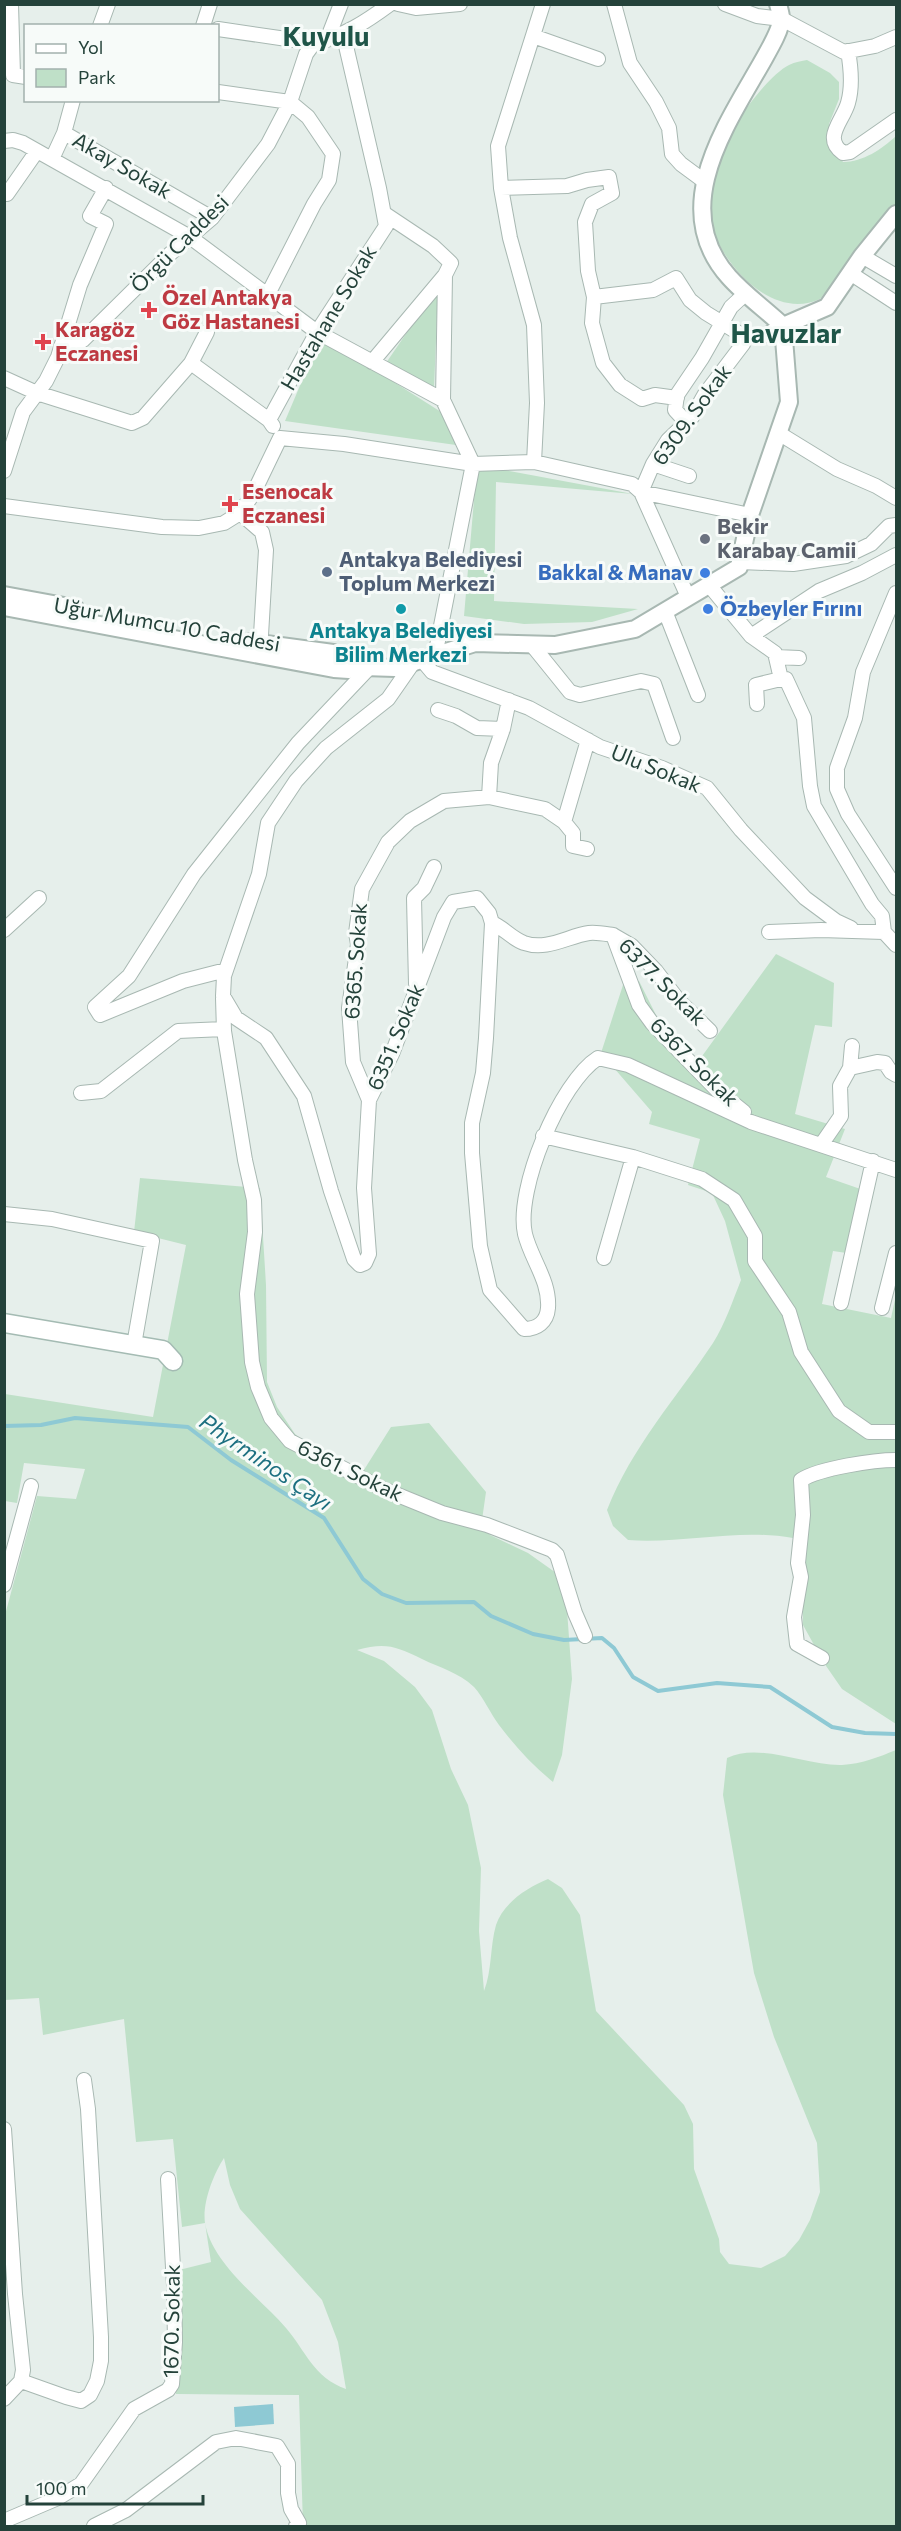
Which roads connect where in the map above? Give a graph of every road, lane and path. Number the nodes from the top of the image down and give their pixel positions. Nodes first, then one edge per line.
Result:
1 (11, 4) edge
2 (108, 4) edge
3 (210, 4) edge
4 (341, 4) edge
5 (390, 4) edge
6 (398, 4) edge
7 (460, 4) edge
8 (615, 4) edge
9 (725, 4) edge
10 (416, 6) edge
11 (538, 7) edge
12 (780, 12) edge
13 (101, 24) edge
14 (204, 24) edge
15 (219, 29) edge
16 (343, 33) junction
17 (533, 36) junction
18 (897, 38) edge
19 (320, 41) junction
20 (848, 51) junction
21 (598, 58) dead end
22 (24, 77) edge
23 (219, 92) edge
24 (72, 102) edge
25 (290, 102) junction
26 (897, 120) edge
27 (64, 133) junction
28 (4, 141) edge
29 (37, 151) junction
30 (52, 159) junction
31 (704, 181) junction
32 (106, 188) junction
33 (501, 188) junction
34 (4, 194) edge
35 (385, 214) junction
36 (896, 215) edge
37 (212, 218) junction
38 (190, 237) junction
39 (862, 256) junction
40 (850, 273) junction
41 (445, 275) junction
42 (897, 276) edge
43 (268, 294) junction
44 (746, 294) junction
45 (594, 297) junction
46 (897, 303) edge
47 (723, 322) junction
48 (783, 326) junction
49 (207, 332) dead end
50 (317, 332) junction
51 (745, 337) junction
52 (58, 357) junction
53 (372, 362) junction
54 (191, 363) junction
55 (4, 378) edge
56 (37, 393) junction
57 (677, 398) junction
58 (443, 400) junction
59 (269, 420) junction
60 (686, 423) junction
61 (780, 434) junction
62 (280, 438) junction
63 (534, 462) junction
64 (473, 464) junction
65 (653, 464) junction
66 (4, 471) edge
67 (689, 476) dead end
68 (642, 492) junction
69 (897, 498) edge
70 (4, 506) edge
71 (240, 513) junction
72 (750, 515) junction
73 (897, 525) edge
74 (897, 555) edge
75 (740, 562) junction
76 (709, 585) junction
77 (897, 593) edge
78 (4, 595) edge
79 (688, 597) junction
80 (4, 607) edge
81 (665, 610) junction
82 (751, 636) junction
83 (532, 645) junction
84 (260, 649) junction
85 (776, 657) junction
86 (799, 658) dead end
87 (423, 660) junction
88 (366, 667) junction
89 (781, 679) junction
90 (698, 695) dead end
91 (509, 700) junction
92 (756, 704) dead end
93 (438, 710) dead end
94 (503, 729) junction
95 (673, 738) dead end
96 (588, 740) junction
97 (489, 797) junction
98 (564, 822) junction
99 (586, 849) dead end
100 (434, 867) dead end
101 (897, 888) edge
102 (39, 898) dead end
103 (492, 923) junction
104 (4, 930) edge
105 (852, 931) junction
106 (769, 932) dead end
107 (884, 932) junction
108 (613, 935) junction
109 (897, 945) edge
110 (226, 970) junction
111 (416, 995) junction
112 (223, 996) junction
113 (224, 1029) junction
114 (710, 1031) dead end
115 (852, 1046) dead end
116 (850, 1068) junction
117 (897, 1075) edge
118 (81, 1093) dead end
119 (369, 1100) junction
120 (771, 1129) junction
121 (543, 1136) junction
122 (821, 1145) junction
123 (633, 1156) junction
124 (873, 1161) junction
125 (897, 1170) edge
126 (4, 1214) edge
127 (897, 1253) edge
128 (604, 1258) dead end
129 (841, 1303) dead end
130 (882, 1308) dead end
131 (4, 1323) edge
132 (134, 1345) junction
133 (173, 1362) dead end
134 (897, 1432) edge
135 (897, 1460) edge
136 (31, 1486) dead end
137 (4, 1584) edge
138 (585, 1636) dead end
139 (822, 1658) dead end
140 (84, 2080) dead end
141 (4, 2129) edge
142 (5, 2149) edge
143 (168, 2180) dead end
144 (21, 2381) junction
145 (4, 2399) edge
146 (4, 2521) edge
147 (94, 2526) edge
148 (296, 2526) edge

1 - 22 street
2 - 13 street
3 - 14 street
4 - 19 street, Örgü Caddesi
5 - 16 street
6 - 10 street
7 - 10 street
8 - 31 street
9 - 12 street
11 - 17 street
12 - 20 street
12 - 31 street
15 - 19 street
16 - 19 street
16 - 35 street
17 - 21 street
17 - 33 street
18 - 20 street
19 - 25 street, Örgü Caddesi
20 - 26 street
23 - 25 street
24 - 27 street
25 - 37 street, Örgü Caddesi
25 - 43 street
27 - 30 street
27 - 37 street, Akay Sokak
28 - 29 street
29 - 30 street
29 - 34 street
30 - 32 street
31 - 44 street
32 - 38 street
32 - 52 street
33 - 45 street
33 - 63 street
35 - 41 street
35 - 50 street, Hastahane Sokak
36 - 39 street
37 - 38 street, Örgü Caddesi
38 - 43 street
38 - 52 street, Örgü Caddesi
39 - 40 street
39 - 42 street
40 - 46 street
40 - 48 street
41 - 53 street
41 - 58 street
43 - 50 street
44 - 47 street
44 - 48 street
45 - 47 street
45 - 57 street
47 - 51 street
47 - 57 street
48 - 51 street
48 - 61 street
49 - 54 street
50 - 53 street
50 - 59 street, Hastahane Sokak
51 - 60 street, 6309. Sokak
52 - 56 street, Örgü Caddesi
53 - 58 street
54 - 56 street
54 - 59 street
55 - 56 street
56 - 66 street, Örgü Caddesi
57 - 60 street
58 - 64 street
59 - 62 street
60 - 65 street, 6309. Sokak
61 - 69 street
61 - 72 street
62 - 64 street
62 - 71 street
63 - 64 street
63 - 68 street
64 - 87 street
65 - 67 street
65 - 68 street, 6309. Sokak
68 - 72 street
68 - 79 street
70 - 71 street
71 - 84 street
72 - 75 street
73 - 75 street
74 - 82 street
75 - 76 street, Uğur Mumcu 10 Caddesi
76 - 79 street, Uğur Mumcu 10 Caddesi
76 - 82 street
77 - 101 street
78 - 84 street, Uğur Mumcu 10 Caddesi
79 - 81 street, Uğur Mumcu 10 Caddesi
80 - 84 street, Uğur Mumcu 10 Caddesi
81 - 83 street, Uğur Mumcu 10 Caddesi
81 - 90 street
82 - 85 street
83 - 87 street, Uğur Mumcu 10 Caddesi
83 - 95 street
84 - 88 street, Uğur Mumcu 10 Caddesi
85 - 86 street
85 - 89 street
87 - 88 street, Uğur Mumcu 10 Caddesi
87 - 91 street, Ulu Sokak
87 - 110 street
88 - 110 street
89 - 92 street
89 - 107 street
91 - 94 street
91 - 96 street, Ulu Sokak
93 - 94 street
94 - 97 street
96 - 98 street
96 - 105 street, Ulu Sokak
97 - 98 street, 6365. Sokak
97 - 119 street, 6365. Sokak
98 - 99 street
100 - 111 street
102 - 104 street
103 - 108 street
103 - 111 street, 6351. Sokak
103 - 121 street
105 - 106 street
105 - 107 street
107 - 109 street
108 - 114 street, 6377. Sokak
108 - 120 street, 6367. Sokak
110 - 112 street
111 - 119 street, 6351. Sokak
112 - 113 street, 6361. Sokak
112 - 119 street, 6351. Sokak
113 - 118 street
113 - 138 street, 6361. Sokak
115 - 116 street
116 - 117 street
116 - 122 street
120 - 121 street
120 - 122 street
121 - 123 street
122 - 124 street
123 - 128 street
123 - 134 street
124 - 125 street
124 - 129 street
126 - 132 street
127 - 130 street
131 - 132 main road
132 - 133 main road
135 - 139 street
136 - 137 street
140 - 144 street
141 - 142 street
142 - 144 street
143 - 146 street, 1670. Sokak
144 - 145 street
147 - 148 street

